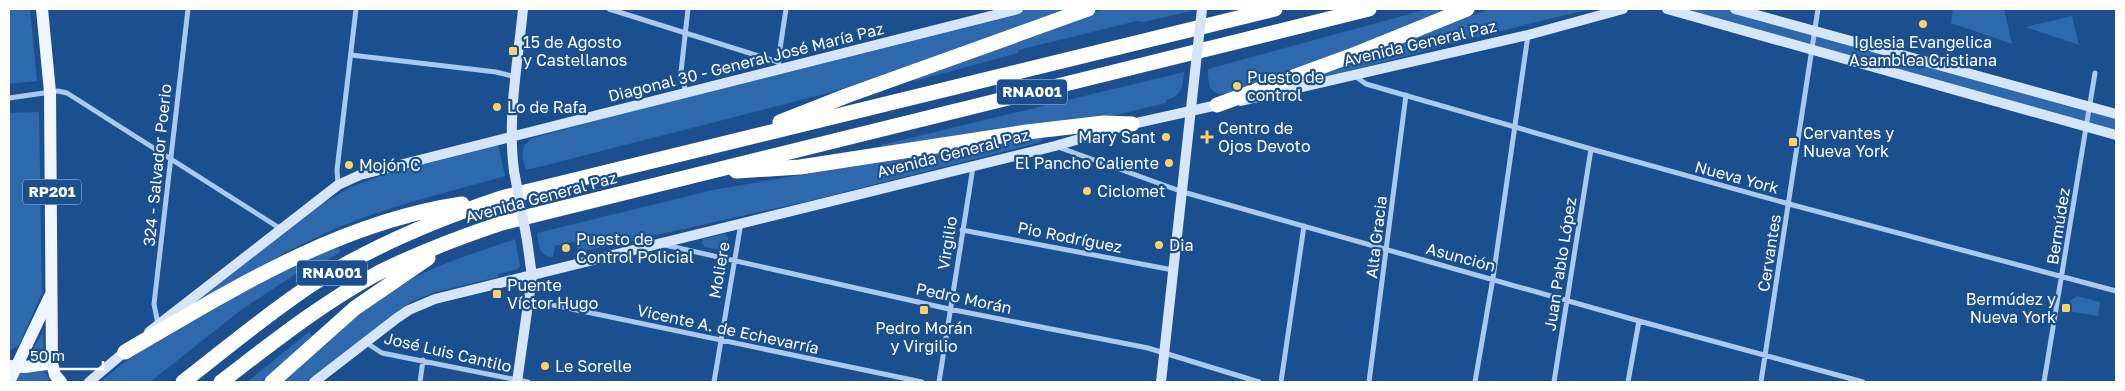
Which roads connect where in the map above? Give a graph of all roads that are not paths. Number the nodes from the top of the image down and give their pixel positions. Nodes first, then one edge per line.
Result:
1 (42, 9) edge
2 (188, 9) edge
3 (356, 9) edge
4 (523, 9) edge
5 (609, 9) edge
6 (688, 9) edge
7 (786, 9) edge
8 (984, 9) edge
9 (1018, 9) edge
10 (1088, 9) edge
11 (1202, 9) edge
12 (1275, 9) edge
13 (1370, 9) edge
14 (1467, 9) edge
15 (1623, 9) edge
16 (1667, 9) edge
17 (1735, 9) edge
18 (1818, 9) edge
19 (994, 11) edge
20 (1815, 31) junction
21 (685, 33) junction
22 (1528, 35) junction
23 (1812, 50) junction
24 (351, 55) junction
25 (779, 66) junction
26 (2095, 73) dead end
27 (1356, 76) junction
28 (516, 77) junction
29 (50, 92) junction
30 (686, 93) junction
31 (1406, 95) junction
32 (9, 98) edge
33 (1217, 105) junction
34 (2090, 107) junction
35 (1191, 110) junction
36 (2116, 114) edge
37 (1132, 124) junction
38 (2086, 127) junction
39 (1515, 128) junction
40 (2116, 135) edge
41 (512, 138) junction
42 (724, 144) junction
43 (1055, 146) junction
44 (1591, 149) junction
45 (170, 159) junction
46 (973, 167) junction
47 (695, 174) junction
48 (338, 185) junction
49 (1183, 192) junction
50 (501, 198) junction
51 (1789, 204) junction
52 (741, 222) junction
53 (1304, 226) junction
54 (281, 229) junction
55 (962, 230) junction
56 (460, 237) junction
57 (662, 244) junction
58 (1387, 250) junction
59 (734, 259) junction
60 (1173, 270) junction
61 (2062, 275) junction
62 (532, 276) junction
63 (1493, 278) junction
64 (2116, 291) edge
65 (52, 292) junction
66 (529, 300) junction
67 (1567, 300) junction
68 (949, 309) junction
69 (1639, 321) junction
70 (158, 324) junction
71 (720, 340) junction
72 (365, 342) junction
73 (125, 352) junction
74 (1164, 353) junction
75 (1766, 354) junction
76 (423, 360) junction
77 (52, 363) junction
78 (12, 366) edge
79 (517, 381) edge
80 (9, 382) edge
81 (61, 382) edge
82 (89, 382) edge
83 (183, 382) edge
84 (222, 382) edge
85 (272, 382) edge
86 (314, 382) edge
87 (420, 382) edge
88 (528, 382) edge
89 (714, 382) edge
90 (922, 382) edge
91 (939, 382) edge
92 (1161, 382) edge
93 (1259, 382) edge
94 (1281, 382) edge
95 (1369, 382) edge
96 (1475, 382) edge
97 (1554, 382) edge
98 (1628, 382) edge
99 (1761, 382) edge
100 (1863, 382) edge
101 (2044, 382) edge

1 - 29 main road, RP201
2 - 45 street, 324 - Salvador Poerio
3 - 24 street
4 - 28 street
5 - 21 street
6 - 21 street
7 - 25 street
8 - 19 street
9 - 19 street, Diagonal 30 - General José María Paz
10 - 42 highway
11 - 35 street, bridge
12 - 42 highway, Avenida General Paz / RNA001
13 - 47 highway, Avenida General Paz / RNA001
14 - 33 highway
15 - 22 street, Avenida General Paz
16 - 23 street
17 - 20 street
18 - 20 street, Cervantes
19 - 25 street, Diagonal 30 - General José María Paz
20 - 23 street, Cervantes
20 - 34 street
21 - 25 street
21 - 30 street
22 - 27 street, Avenida General Paz
22 - 39 street
23 - 38 street
23 - 51 street, Cervantes
24 - 28 street
24 - 48 street
25 - 30 street, Diagonal 30 - General José María Paz
26 - 34 street, Bermúdez
27 - 31 street, Nueva York
27 - 33 street, Avenida General Paz
28 - 41 street
29 - 32 street
29 - 45 street
29 - 65 main road, RP201
30 - 41 street, Diagonal 30 - General José María Paz
31 - 39 street, Nueva York
31 - 58 street, Alta Gracia
33 - 35 street, Avenida General Paz
34 - 36 street
34 - 38 street, Bermúdez
35 - 37 street, Avenida General Paz
35 - 49 street
37 - 43 street, Avenida General Paz
37 - 47 highway
38 - 40 street
38 - 61 street, Bermúdez
39 - 44 street, Nueva York
39 - 63 street
41 - 48 street, Diagonal 30 - General José María Paz
41 - 62 street, bridge
42 - 50 highway, Avenida General Paz / RNA001
43 - 46 street, Avenida General Paz
43 - 49 street, Asunción
44 - 51 street, Nueva York
44 - 67 street, Juan Pablo López
45 - 54 street
45 - 70 street, 324 - Salvador Poerio
46 - 52 street, Avenida General Paz
46 - 55 street, Virgilio
47 - 56 highway, Avenida General Paz / RNA001
48 - 54 street, Diagonal 30 - General José María Paz
49 - 53 street, Asunción
49 - 60 street
50 - 73 highway
50 - 83 highway, Avenida General Paz / RNA001
51 - 61 street, Nueva York
51 - 75 street, Cervantes
52 - 57 street, Avenida General Paz
52 - 59 street, Moliere
53 - 58 street, Asunción
53 - 94 street
54 - 70 street, Diagonal 30 - General José María Paz
55 - 60 street, Pio Rodríguez
55 - 68 street, Virgilio
56 - 84 highway, Avenida General Paz / RNA001
56 - 85 highway
57 - 59 street, Pedro Morán
57 - 62 street, Avenida General Paz
58 - 63 street, Asunción
58 - 95 street, Alta Gracia
59 - 68 street, Pedro Morán
59 - 71 street, Moliere
60 - 74 street
61 - 64 street, Nueva York
61 - 101 street, Bermúdez
62 - 66 street
62 - 72 street, Avenida General Paz
63 - 67 street, Asunción
63 - 96 street
65 - 77 main road, RP201
65 - 78 main road
66 - 71 street, Vicente A. de Echevarría
66 - 79 street
67 - 69 street, Asunción
67 - 97 street, Juan Pablo López
68 - 74 street, Pedro Morán
68 - 91 street, Virgilio
69 - 75 street, Asunción
69 - 98 street
70 - 73 street, Diagonal 30 - General José María Paz
71 - 89 street, Moliere
71 - 90 street, Vicente A. de Echevarría
72 - 76 street, José Luis Cantilo
72 - 86 street, Avenida General Paz
73 - 82 street, Diagonal 30 - General José María Paz
74 - 92 street
74 - 93 street, Pedro Morán
75 - 99 street, Cervantes
75 - 100 street, Asunción
76 - 79 street, José Luis Cantilo
76 - 87 street
77 - 78 main road
77 - 81 main road, RP201
78 - 80 main road
79 - 88 street, José Luis Cantilo

